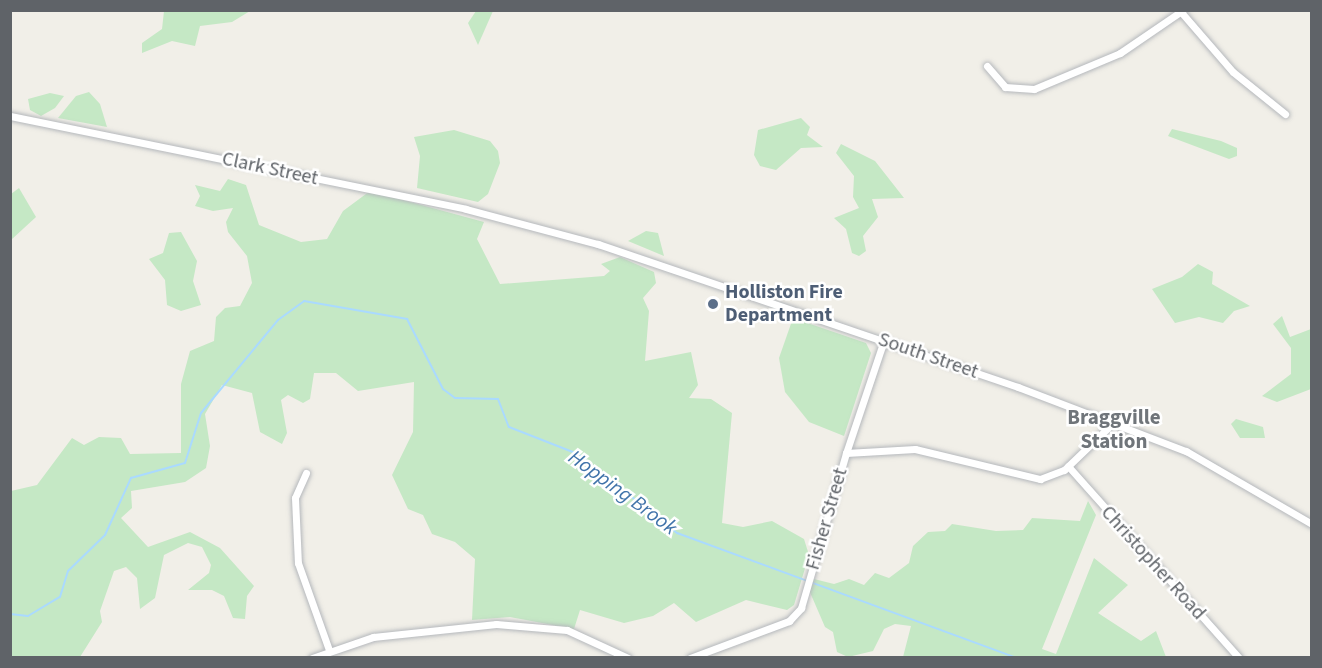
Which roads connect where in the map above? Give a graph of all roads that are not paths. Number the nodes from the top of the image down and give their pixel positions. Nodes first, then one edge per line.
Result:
1 (1182, 11) edge
2 (987, 66) dead end
3 (1285, 114) dead end
4 (10, 116) edge
5 (530, 225) joint
6 (884, 340) junction
7 (1112, 424) junction
8 (846, 453) junction
9 (1068, 466) junction
10 (306, 473) dead end
11 (1311, 524) edge
12 (330, 650) junction
13 (312, 657) edge
14 (628, 657) edge
15 (690, 657) edge
16 (1239, 657) edge

1 - 2 street
1 - 3 street
4 - 5 street, Clark Street
5 - 6 street, South Street
6 - 7 street, South Street
6 - 8 street
7 - 9 street, Fisher Street
7 - 11 street, South Street
8 - 9 street, Fisher Street
8 - 15 street, Fisher Street
9 - 16 street, Christopher Road
10 - 12 street
12 - 13 street
12 - 14 street

